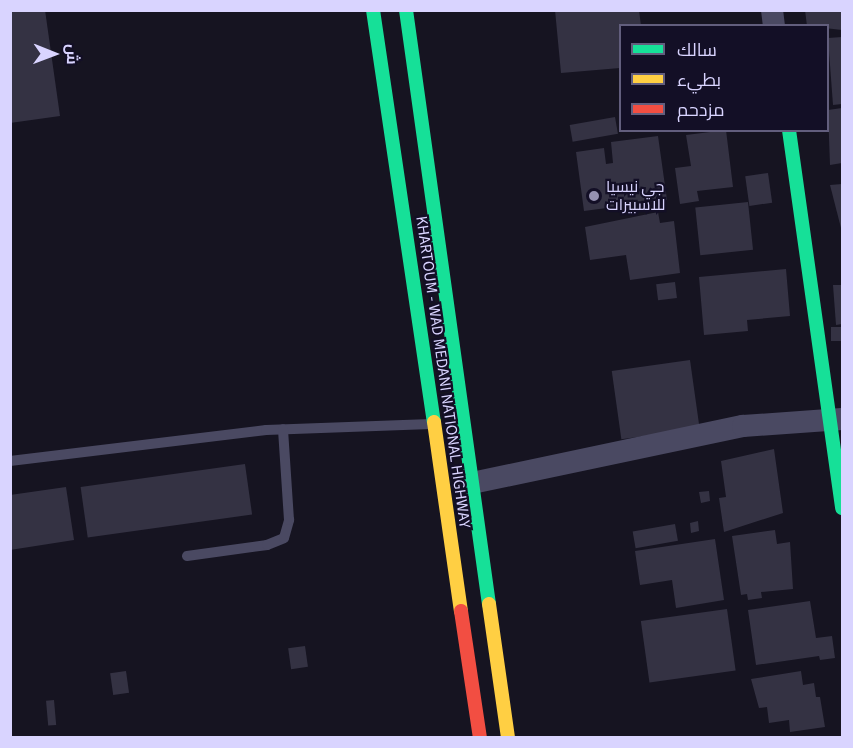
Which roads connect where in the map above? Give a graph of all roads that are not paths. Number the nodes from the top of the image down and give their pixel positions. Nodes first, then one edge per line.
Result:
1 (373, 10) edge
2 (406, 10) edge
3 (789, 132) edge
4 (835, 420) edge
5 (434, 424) junction
6 (283, 429) junction
7 (10, 461) edge
8 (472, 483) junction
9 (843, 508) edge
10 (187, 556) dead end
11 (480, 738) edge
12 (508, 738) edge

1 - 5 main road, KHARTOUM - WAD MEDANI NATIONAL HIGHWAY
2 - 8 main road, KHARTOUM - WAD MEDANI NATIONAL HIGHWAY
3 - 4 main road
4 - 8 street
4 - 9 main road
5 - 6 lane
5 - 11 main road, KHARTOUM - WAD MEDANI NATIONAL HIGHWAY
6 - 7 lane
6 - 10 lane
8 - 12 main road, KHARTOUM - WAD MEDANI NATIONAL HIGHWAY

